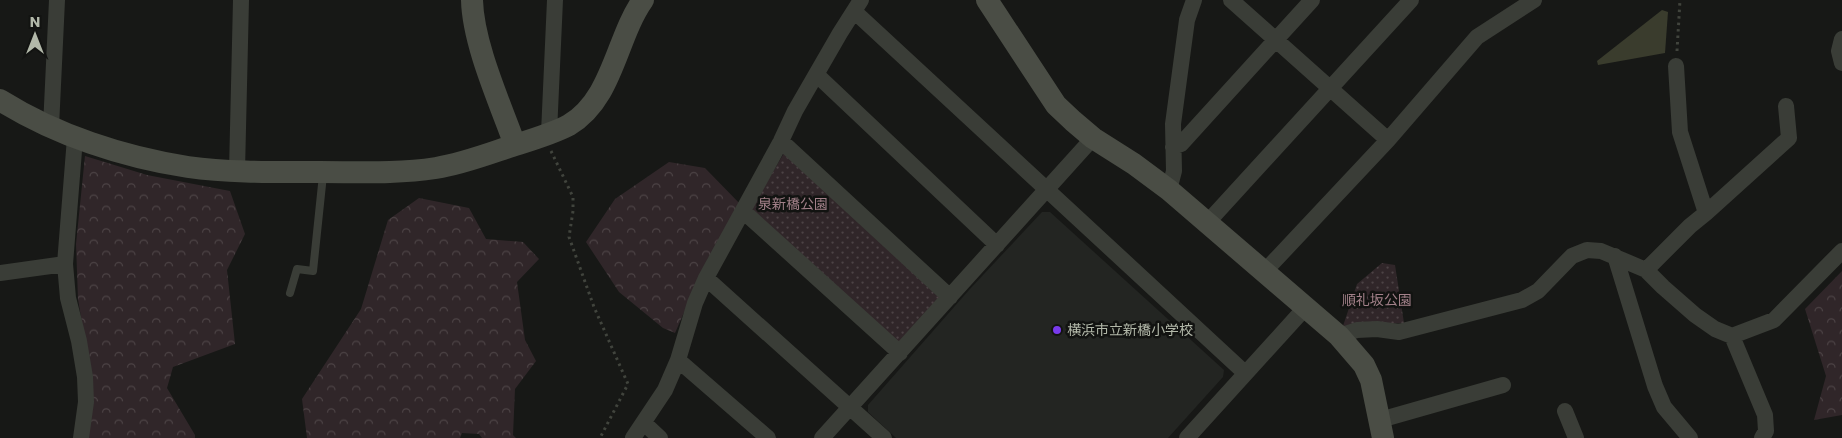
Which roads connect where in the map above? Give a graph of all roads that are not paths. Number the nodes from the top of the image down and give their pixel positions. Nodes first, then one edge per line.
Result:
1 (57, 0) edge
2 (242, 0) edge
3 (472, 0) edge
4 (554, 0) edge
5 (643, 0) edge
6 (987, 0) edge
7 (1194, 0) edge
8 (1231, 0) edge
9 (1312, 0) edge
10 (1411, 0) edge
11 (1531, 1) edge
12 (858, 6) edge
13 (1842, 39) edge
14 (1276, 40) junction
15 (1842, 63) edge
16 (1676, 66) road end
17 (817, 75) junction
18 (1331, 89) junction
19 (0, 100) edge
20 (1786, 106) dead end
21 (51, 127) junction
22 (546, 134) junction
23 (75, 138) junction
24 (1093, 138) junction
25 (1388, 140) junction
26 (781, 141) junction
27 (515, 145) junction
28 (1174, 147) junction
29 (237, 171) junction
30 (323, 172) junction
31 (1047, 190) junction
32 (1169, 190) junction
33 (743, 211) junction
34 (1706, 213) junction
35 (1207, 223) junction
36 (997, 245) junction
37 (1842, 251) edge
38 (1615, 256) junction
39 (65, 264) junction
40 (1646, 270) junction
41 (1264, 272) junction
42 (0, 273) edge
43 (706, 278) junction
44 (290, 293) dead end
45 (950, 297) junction
46 (1305, 308) junction
47 (1339, 336) junction
48 (1732, 336) junction
49 (900, 353) junction
50 (678, 360) junction
51 (1245, 373) junction
52 (1503, 385) dead end
53 (850, 408) junction
54 (1565, 410) dead end
55 (644, 423) junction
56 (1382, 429) edge
57 (80, 438) edge
58 (633, 438) edge
59 (660, 438) edge
60 (768, 438) edge
61 (822, 438) edge
62 (884, 438) edge
63 (1187, 438) edge
64 (1576, 438) edge
65 (1690, 438) edge
66 (1762, 438) edge

1 - 21 street
2 - 29 street
3 - 27 street
4 - 22 street
5 - 22 street
6 - 24 street
7 - 28 street
8 - 14 street
9 - 14 street
10 - 18 street
11 - 25 street
12 - 17 street
12 - 31 street
13 - 15 street
14 - 18 street
14 - 28 street
16 - 34 street
17 - 26 street
17 - 36 street
18 - 25 street
18 - 35 street
19 - 21 street
20 - 34 street
21 - 23 street
22 - 27 street
23 - 29 street
23 - 39 street
24 - 31 street
24 - 32 street
25 - 41 street
26 - 33 street
26 - 45 street
27 - 30 street
28 - 32 street
29 - 30 street
30 - 44 lane
31 - 36 street
31 - 51 street
32 - 35 street
33 - 43 street
33 - 49 street
34 - 40 street
35 - 41 street
36 - 45 street
37 - 48 street
38 - 40 street
38 - 47 street
38 - 65 street
39 - 42 street
39 - 57 street
40 - 48 street
41 - 46 street
43 - 50 street
43 - 53 street
45 - 49 street
46 - 47 street
46 - 51 street
47 - 56 street
48 - 66 street
49 - 53 street
50 - 55 street
50 - 60 street
51 - 63 street
52 - 56 street
53 - 61 street
53 - 62 street
54 - 64 street
55 - 58 street
55 - 59 street

